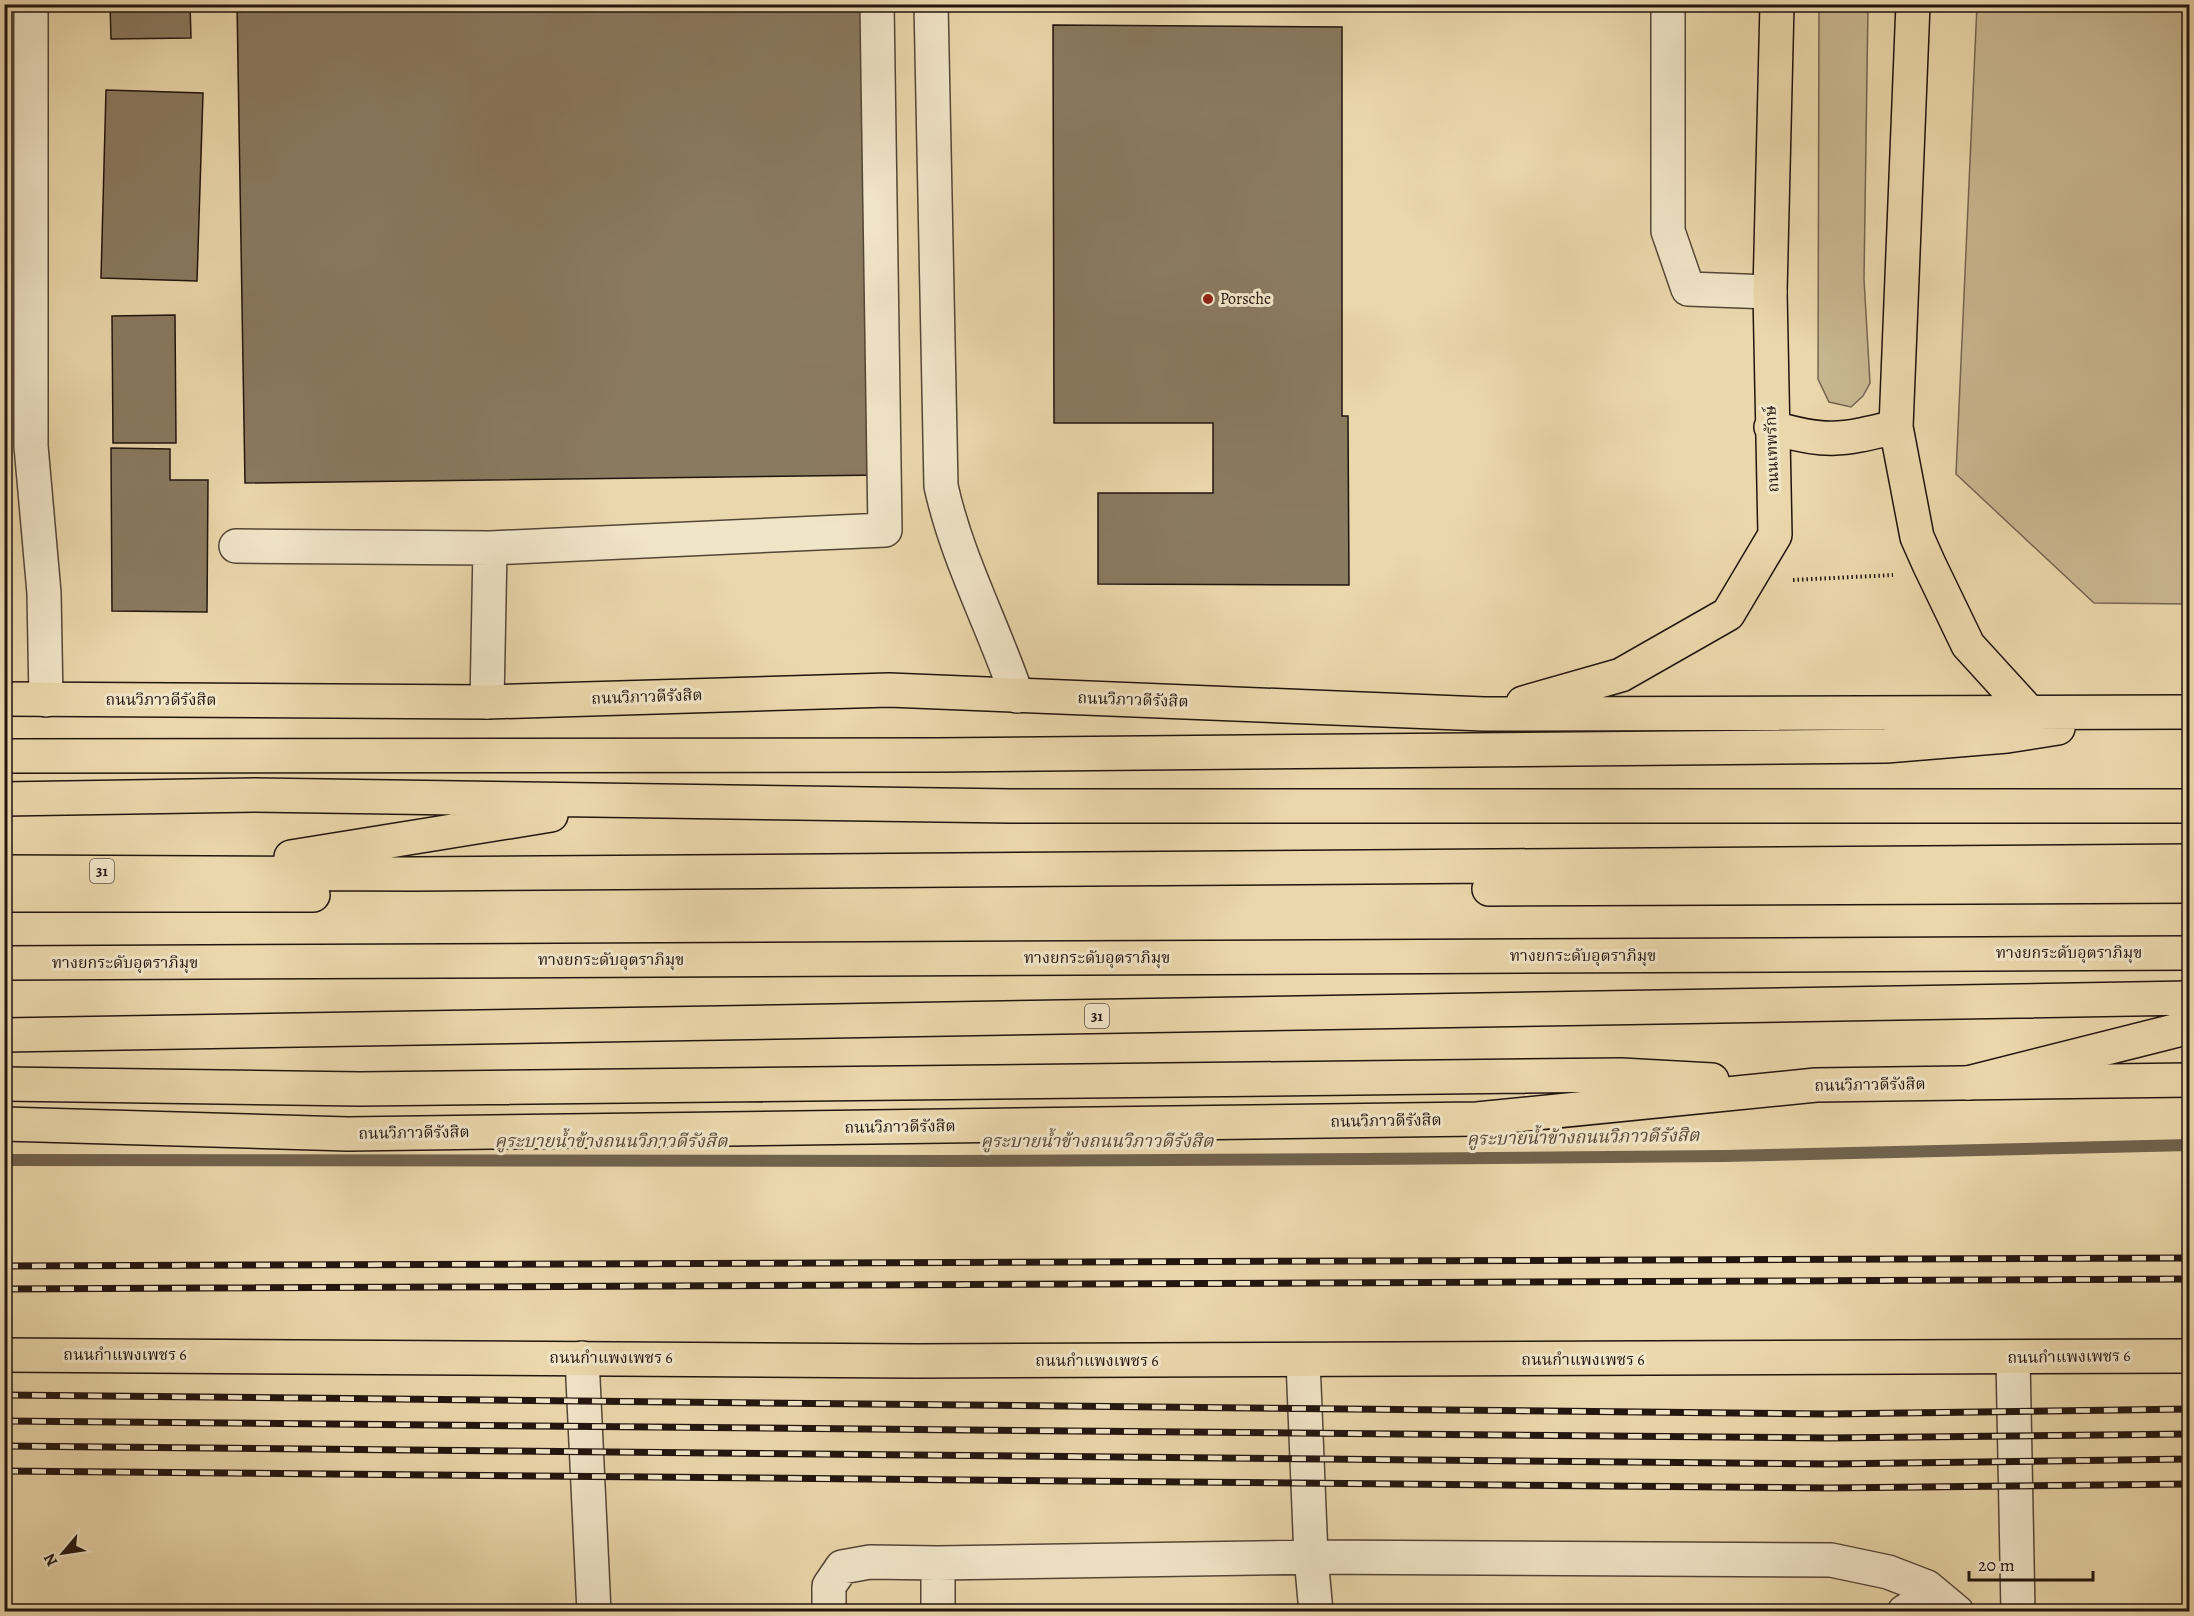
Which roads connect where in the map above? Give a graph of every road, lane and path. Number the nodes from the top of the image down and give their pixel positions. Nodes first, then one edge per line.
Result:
1 (32, 4) edge
2 (877, 4) edge
3 (931, 4) edge
4 (1668, 4) edge
5 (1777, 4) edge
6 (1913, 4) edge
7 (1770, 292) junction
8 (1771, 427) junction
9 (1896, 427) junction
10 (18, 445) edge
11 (236, 546) dead end
12 (490, 548) junction
13 (1897, 575) dead end
14 (1791, 580) dead end
15 (1017, 696) junction
16 (4, 699) edge
17 (46, 700) junction
18 (487, 702) junction
19 (2158, 711) junction
20 (2029, 712) junction
21 (2190, 712) edge
22 (1484, 714) junction
23 (4, 756) edge
24 (4, 799) edge
25 (642, 801) junction
26 (2190, 806) edge
27 (2190, 861) edge
28 (200, 871) junction
29 (4, 872) edge
30 (2190, 886) edge
31 (4, 895) edge
32 (2190, 953) edge
33 (4, 963) edge
34 (2190, 998) edge
35 (2190, 1027) edge
36 (4, 1035) edge
37 (2190, 1080) edge
38 (1968, 1083) junction
39 (4, 1084) edge
40 (1816, 1085) junction
41 (4, 1124) edge
42 (4, 1355) edge
43 (2190, 1356) edge
44 (582, 1358) junction
45 (2013, 1358) junction
46 (1302, 1361) junction
47 (1311, 1557) junction
48 (938, 1563) junction
49 (1945, 1602) edge
50 (594, 1611) edge
51 (829, 1611) edge
52 (938, 1611) edge
53 (1316, 1611) edge
54 (1904, 1611) edge
55 (2018, 1611) edge

1 - 10 lane
2 - 12 lane
3 - 15 lane
4 - 7 lane
5 - 7 main road, ถนนเทพรักษ์
6 - 9 main road
7 - 8 main road, ถนนเทพรักษ์
8 - 9 main road
8 - 22 main road, ถนนเทพรักษ์
9 - 20 main road
10 - 17 lane
11 - 12 lane
12 - 18 lane
13 - 14 path
15 - 18 main road, ถนนวิภาวดีรังสิต
15 - 22 main road, ถนนวิภาวดีรังสิต
16 - 17 main road, ถนนวิภาวดีรังสิต
17 - 18 main road, ถนนวิภาวดีรังสิต
19 - 20 main road, ถนนวิภาวดีรังสิต
19 - 21 main road, ถนนวิภาวดีรังสิต
19 - 23 main road
20 - 22 main road, ถนนวิภาวดีรังสิต
24 - 25 main road
25 - 26 main road
25 - 28 main road
27 - 28 main road, 31
28 - 29 main road, 31
30 - 31 main road, 31
32 - 33 main road, ทางยกระดับอุตราภิมุข
34 - 36 main road, 31
35 - 38 main road
37 - 38 main road, ถนนวิภาวดีรังสิต
38 - 40 main road, ถนนวิภาวดีรังสิต
39 - 40 main road
40 - 41 main road, ถนนวิภาวดีรังสิต
42 - 44 main road, ถนนกำแพงเพชร 6
43 - 45 main road, ถนนกำแพงเพชร 6
44 - 46 main road, ถนนกำแพงเพชร 6
44 - 50 lane
45 - 46 main road, ถนนกำแพงเพชร 6
45 - 55 lane
46 - 47 lane
47 - 48 lane
47 - 49 lane
47 - 53 lane
48 - 51 lane
48 - 52 lane
49 - 54 lane

